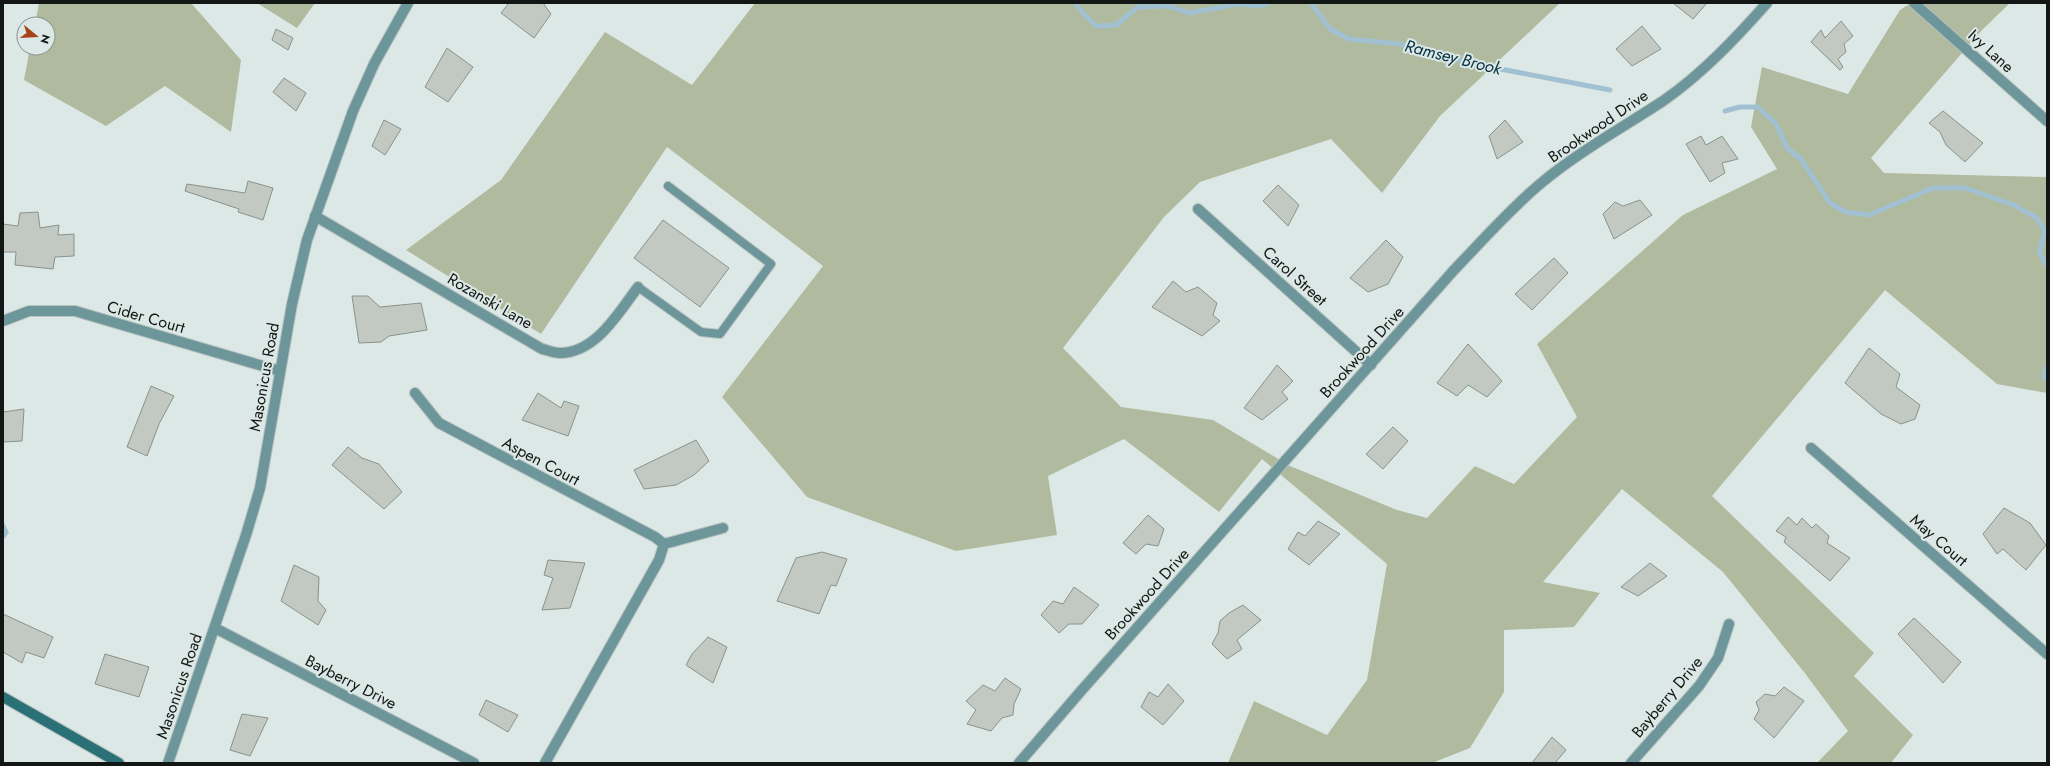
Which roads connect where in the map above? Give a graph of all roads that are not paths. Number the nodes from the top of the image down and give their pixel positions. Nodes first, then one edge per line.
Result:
1 (408, 3) edge
2 (1767, 3) edge
3 (1914, 3) edge
4 (2047, 121) edge
5 (668, 186) dead end
6 (1198, 209) dead end
7 (315, 216) junction
8 (638, 287) joint
9 (3, 321) edge
10 (1371, 365) junction
11 (280, 371) junction
12 (415, 393) dead end
13 (1811, 448) dead end
14 (723, 528) dead end
15 (664, 544) junction
16 (1728, 624) dead end
17 (214, 628) junction
18 (2047, 654) edge
19 (3, 697) edge
20 (119, 763) edge
21 (168, 763) edge
22 (474, 763) edge
23 (545, 763) edge
24 (1019, 763) edge
25 (1631, 763) edge

1 - 7 street, Masonicus Road
2 - 10 street, Brookwood Drive
3 - 4 street, Ivy Lane
5 - 8 lane
6 - 10 street, Carol Street
7 - 8 street, Rozanski Lane
7 - 11 street, Masonicus Road
9 - 11 street, Cider Court
10 - 24 street, Brookwood Drive
11 - 17 street, Masonicus Road
12 - 15 street, Aspen Court
13 - 18 street, May Court
14 - 15 street
15 - 23 street
16 - 25 street, Bayberry Drive
17 - 21 street, Masonicus Road
17 - 22 street, Bayberry Drive
19 - 20 street

